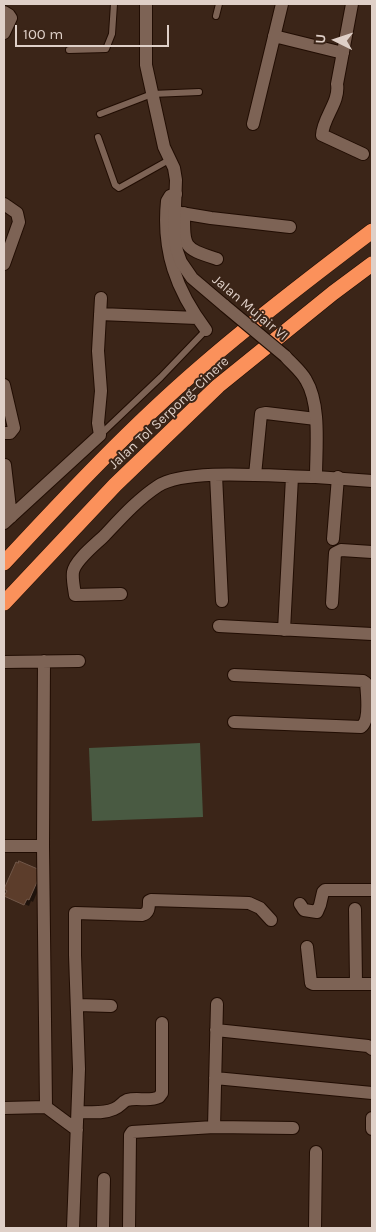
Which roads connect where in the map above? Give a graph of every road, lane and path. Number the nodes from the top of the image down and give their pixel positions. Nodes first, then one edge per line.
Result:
1 (114, 4) edge
2 (146, 4) edge
3 (219, 4) edge
4 (282, 4) edge
5 (352, 4) edge
6 (4, 12) edge
7 (216, 16) dead end
8 (4, 33) edge
9 (274, 36) junction
10 (69, 50) dead end
11 (343, 53) junction
12 (199, 92) dead end
13 (152, 94) junction
14 (100, 114) dead end
15 (253, 124) dead end
16 (98, 137) dead end
17 (363, 154) dead end
18 (173, 169) junction
19 (176, 194) junction
20 (4, 204) edge
21 (179, 212) junction
22 (290, 227) dead end
23 (372, 230) edge
24 (218, 259) dead end
25 (4, 264) edge
26 (372, 264) edge
27 (101, 298) dead end
28 (100, 314) junction
29 (197, 318) junction
30 (206, 330) joint
31 (4, 385) edge
32 (316, 419) junction
33 (4, 433) edge
34 (100, 435) junction
35 (6, 465) dead end
36 (216, 475) junction
37 (255, 475) junction
38 (292, 477) junction
39 (316, 477) junction
40 (338, 478) junction
41 (372, 481) edge
42 (7, 520) edge
43 (332, 539) dead end
44 (372, 552) edge
45 (4, 563) edge
46 (120, 594) dead end
47 (222, 601) dead end
48 (4, 603) edge
49 (332, 603) dead end
50 (220, 626) dead end
51 (284, 630) junction
52 (372, 634) edge
53 (44, 661) junction
54 (79, 661) dead end
55 (4, 662) edge
56 (234, 675) dead end
57 (370, 700) edge
58 (234, 722) dead end
59 (4, 846) edge
60 (43, 846) junction
61 (372, 890) edge
62 (300, 904) dead end
63 (355, 909) dead end
64 (271, 920) dead end
65 (307, 947) dead end
66 (356, 982) junction
67 (372, 984) edge
68 (216, 1004) dead end
69 (78, 1005) junction
70 (111, 1006) dead end
71 (162, 1023) dead end
72 (216, 1030) junction
73 (371, 1046) edge
74 (215, 1078) junction
75 (372, 1093) edge
76 (46, 1106) junction
77 (4, 1108) edge
78 (78, 1112) junction
79 (372, 1118) edge
80 (214, 1127) junction
81 (293, 1128) dead end
82 (77, 1130) junction
83 (372, 1130) edge
84 (316, 1152) dead end
85 (104, 1179) dead end
86 (73, 1228) edge
87 (104, 1228) edge
88 (129, 1228) edge
89 (315, 1228) edge

1 - 10 lane
2 - 13 street, Jalan Mujair VI
3 - 7 lane
4 - 9 street
5 - 11 street
6 - 8 street
9 - 11 street
9 - 15 street
11 - 17 street
12 - 13 lane
13 - 14 lane
13 - 18 street, Jalan Mujair VI
16 - 18 lane
18 - 19 street, Jalan Mujair VI
19 - 21 street, Jalan Mujair VI
19 - 29 street
20 - 25 street
21 - 22 street
21 - 24 street
21 - 32 street, Jalan Mujair VI, bridge
23 - 45 highway, Jalan Tol Serpong–Cinere
26 - 48 highway, Jalan Tol Serpong–Cinere
27 - 28 street
28 - 29 street
28 - 34 street
29 - 30 street
30 - 34 lane
31 - 33 street
32 - 37 street
32 - 39 street, Jalan Mujair VI
34 - 42 street
35 - 42 street
36 - 37 street
36 - 46 street
36 - 47 street
37 - 38 street
38 - 39 street
38 - 51 street
39 - 40 street
40 - 41 street
40 - 43 street
44 - 49 street
50 - 51 street
51 - 52 street
53 - 54 street
53 - 55 street
53 - 60 street
56 - 57 street
57 - 58 street
59 - 60 street
60 - 76 street
61 - 62 street
63 - 66 street
64 - 69 street
65 - 66 street
66 - 67 street
68 - 72 street
69 - 70 street
69 - 78 street
71 - 78 street
72 - 73 street
72 - 74 street
74 - 75 street
74 - 80 street
76 - 77 street
76 - 82 street
78 - 82 street
79 - 83 street
80 - 81 street
80 - 88 street
82 - 86 street
84 - 89 street
85 - 87 street

